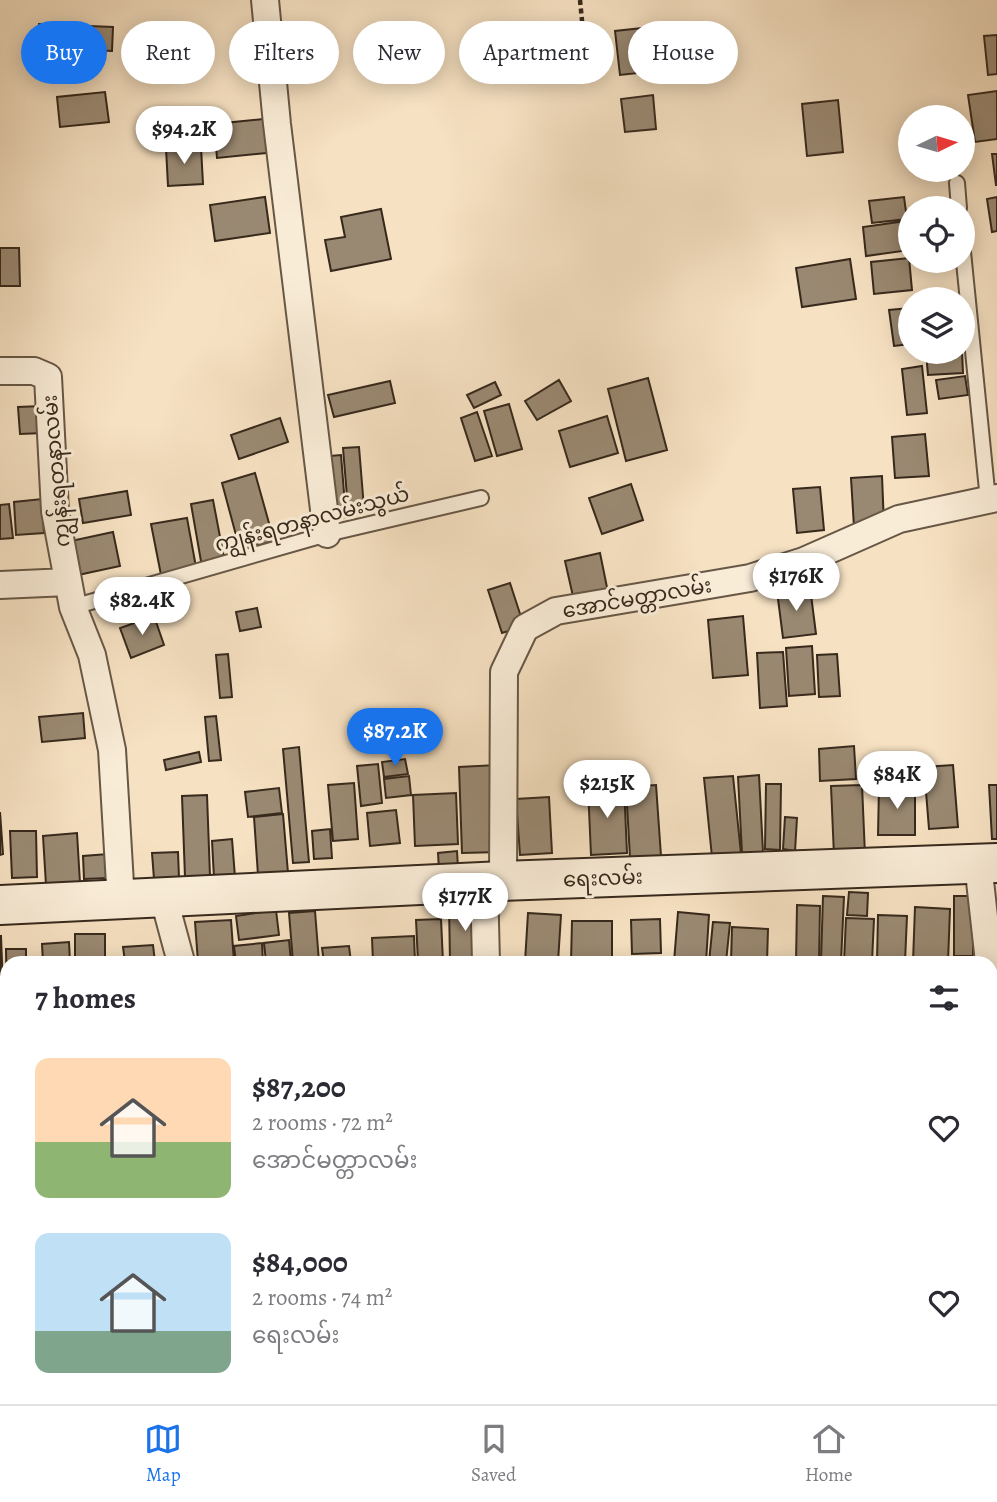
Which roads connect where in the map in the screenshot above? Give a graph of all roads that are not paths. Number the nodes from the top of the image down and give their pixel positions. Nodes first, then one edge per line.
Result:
1 (265, 0) edge
2 (957, 183) dead end
3 (958, 196) edge
4 (966, 273) edge
5 (0, 371) edge
6 (481, 498) dead end
7 (993, 499) edge
8 (327, 534) junction
9 (0, 585) edge
10 (70, 595) junction
11 (987, 863) edge
12 (494, 882) junction
13 (164, 899) junction
14 (121, 901) junction
15 (0, 905) edge
16 (179, 956) edge
17 (487, 956) edge
18 (989, 956) edge

1 - 8 street
2 - 3 lane
4 - 7 lane
5 - 10 street, ကျွန်းရတနာလမ်း
6 - 8 lane, ကျွန်းရတနာလမ်းသွယ်
7 - 12 street, အောင်မတ္တာလမ်း
8 - 10 lane, ကျွန်းရတနာလမ်းသွယ်
9 - 10 street
10 - 14 street, ကျွန်းရတနာလမ်း
11 - 12 street, ရေးလမ်း
11 - 18 street
12 - 13 street, ရေးလမ်း
12 - 17 street, အောင်မတ္တာလမ်း
13 - 14 street, ရေးလမ်း
13 - 16 street
14 - 15 street, ရေးလမ်း

